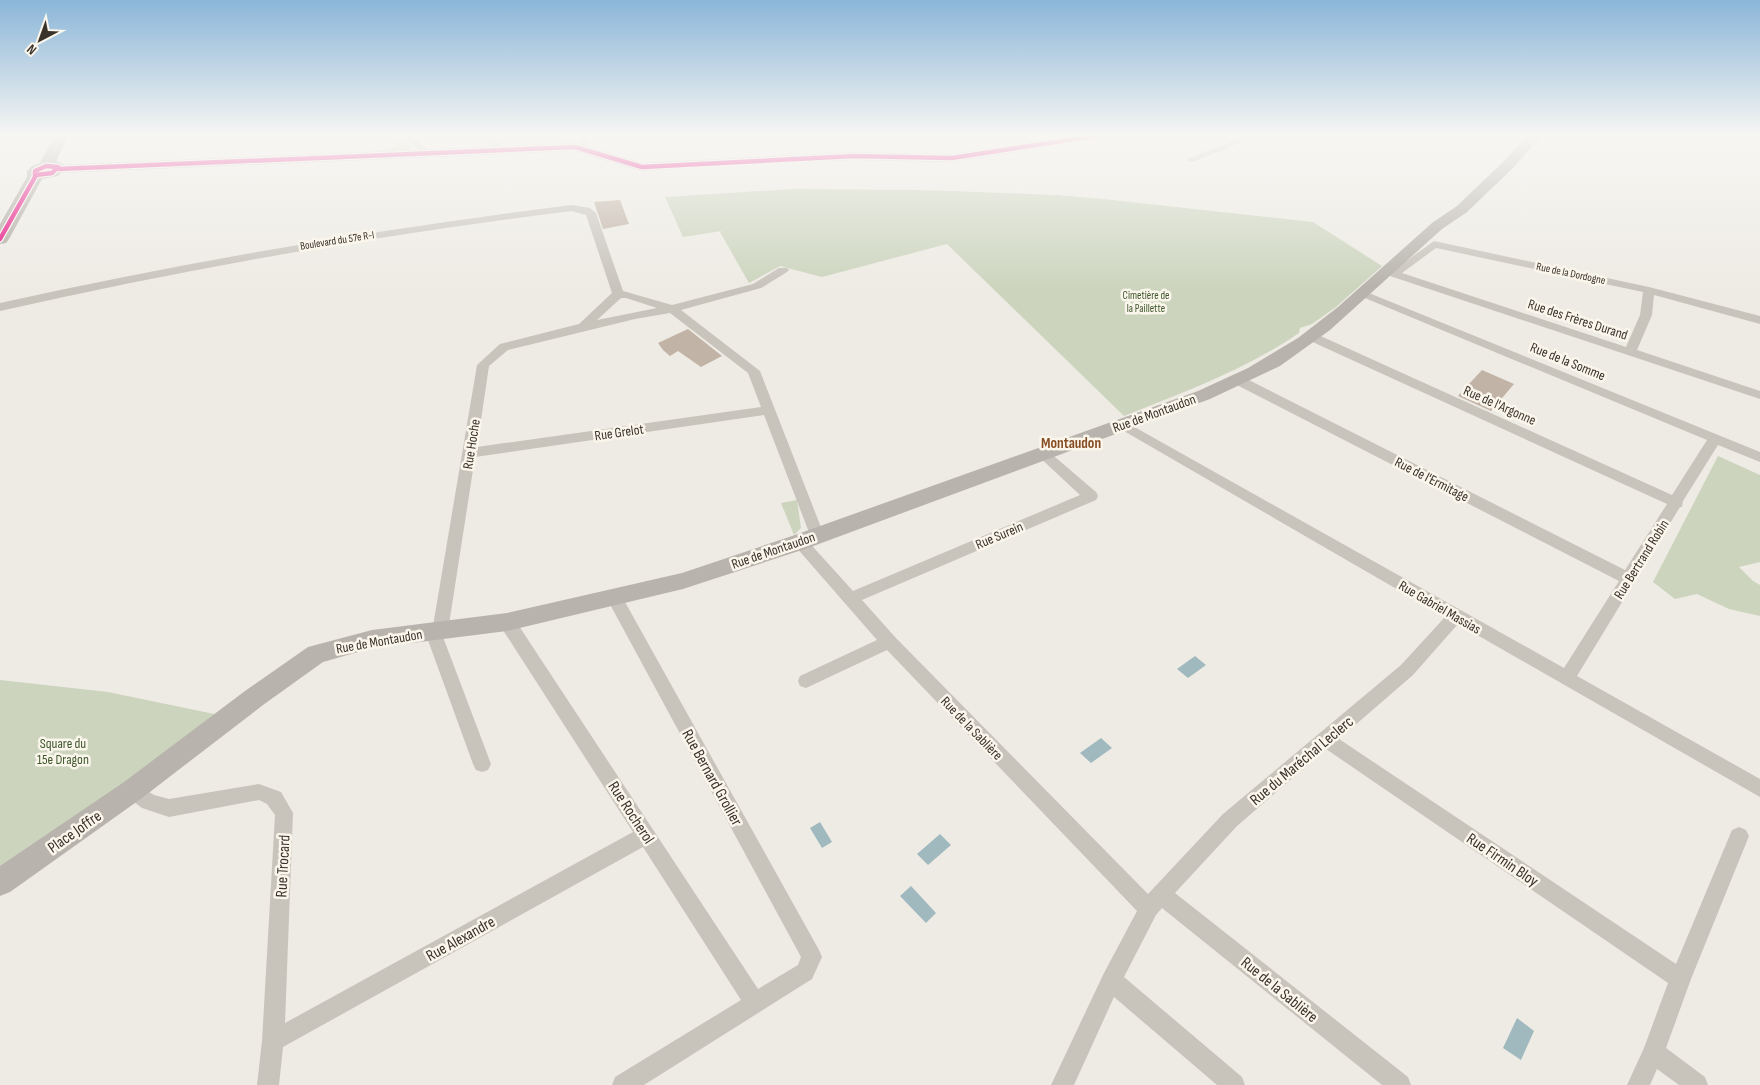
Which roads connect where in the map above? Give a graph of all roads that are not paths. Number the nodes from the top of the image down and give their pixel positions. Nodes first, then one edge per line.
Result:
1 (36, 187) edge
2 (38, 187) edge
3 (1487, 187) edge
4 (1430, 238) junction
5 (0, 240) edge
6 (0, 259) edge
7 (783, 270) dead end
8 (1388, 272) junction
9 (1649, 290) junction
10 (618, 294) junction
11 (1364, 294) junction
12 (0, 307) edge
13 (672, 309) junction
14 (1760, 320) edge
15 (583, 327) junction
16 (1310, 336) junction
17 (1630, 352) junction
18 (1236, 379) junction
19 (1760, 395) edge
20 (768, 410) junction
21 (1122, 424) junction
22 (1715, 438) junction
23 (470, 453) junction
24 (1043, 454) junction
25 (1760, 457) edge
26 (1677, 502) junction
27 (809, 538) junction
28 (1629, 579) junction
29 (614, 598) junction
30 (849, 598) junction
31 (1456, 616) junction
32 (507, 622) junction
33 (437, 631) junction
34 (889, 642) junction
35 (1566, 678) junction
36 (806, 681) dead end
37 (1325, 739) junction
38 (482, 764) dead end
39 (1760, 788) edge
40 (133, 790) junction
41 (107, 808) joint
42 (646, 835) junction
43 (1739, 836) dead end
44 (41, 854) junction
45 (0, 876) edge
46 (0, 882) edge
47 (1155, 901) junction
48 (1680, 978) junction
49 (1111, 980) junction
50 (755, 1003) junction
51 (273, 1042) junction
52 (1653, 1052) junction
53 (268, 1085) edge
54 (623, 1085) edge
55 (1062, 1085) edge
56 (1234, 1085) edge
57 (1400, 1085) edge
58 (1638, 1085) edge
59 (1697, 1085) edge

1 - 5 main road
2 - 6 main road
3 - 4 main road, Rue de Montaudon
4 - 8 main road, Rue de Montaudon
4 - 9 street, Rue de la Dordogne
7 - 13 street, Rue Hoche
8 - 11 main road, Rue de Montaudon
8 - 17 street, Rue des Frères Durand
9 - 14 street, Rue de la Dordogne
9 - 17 street
10 - 12 street, Boulevard du 57e R-I
10 - 13 street
10 - 15 street
11 - 16 main road, Rue de Montaudon
11 - 22 street, Rue de la Somme
13 - 15 street, Rue Hoche
13 - 20 street, Rue de la Sablière
15 - 23 street, Rue Hoche
16 - 18 main road, Rue de Montaudon
16 - 26 street, Rue de l'Argonne
17 - 19 street, Rue des Frères Durand
18 - 21 main road, Rue de Montaudon
18 - 28 street, Rue de l'Ermitage
20 - 23 street, Rue Grelot
20 - 27 street, Rue de la Sablière
21 - 24 main road, Rue de Montaudon
21 - 31 street, Rue Gabriel Massias
22 - 25 street, Rue de la Somme
22 - 26 street, Rue Bertrand Robin
23 - 33 street, Rue Hoche
24 - 27 main road, Rue de Montaudon
24 - 30 street, Rue Surein
26 - 28 street, Rue Bertrand Robin
27 - 29 main road, Rue de Montaudon
27 - 30 street, Rue de la Sablière
28 - 35 street, Rue Bertrand Robin
29 - 32 main road, Rue de Montaudon
29 - 50 street, Rue Bernard Grollier
30 - 34 street, Rue de la Sablière
31 - 35 street, Rue Gabriel Massias
31 - 37 street, Rue du Maréchal Leclerc
32 - 33 main road, Rue de Montaudon
32 - 42 street, Rue Rocherol
33 - 38 street
33 - 40 main road, Rue de Montaudon
34 - 36 street
34 - 47 street, Rue de la Sablière
35 - 39 street, Rue Gabriel Massias
37 - 47 street, Rue du Maréchal Leclerc
37 - 48 street, Rue Firmin Bloy
40 - 41 main road, Rue de Montaudon
40 - 51 street, Rue Trocard
41 - 44 main road, Place Joffre
42 - 50 street, Rue Rocherol
42 - 51 street, Rue Alexandre
43 - 48 street
44 - 45 main road, Place Joffre
44 - 46 main road, Place Joffre
47 - 49 street, Rue du Maréchal Leclerc
47 - 57 street, Rue de la Sablière
48 - 52 street
49 - 55 street, Rue du Maréchal Leclerc
49 - 56 street
50 - 54 street
51 - 53 street, Rue Trocard
52 - 58 street
52 - 59 street

